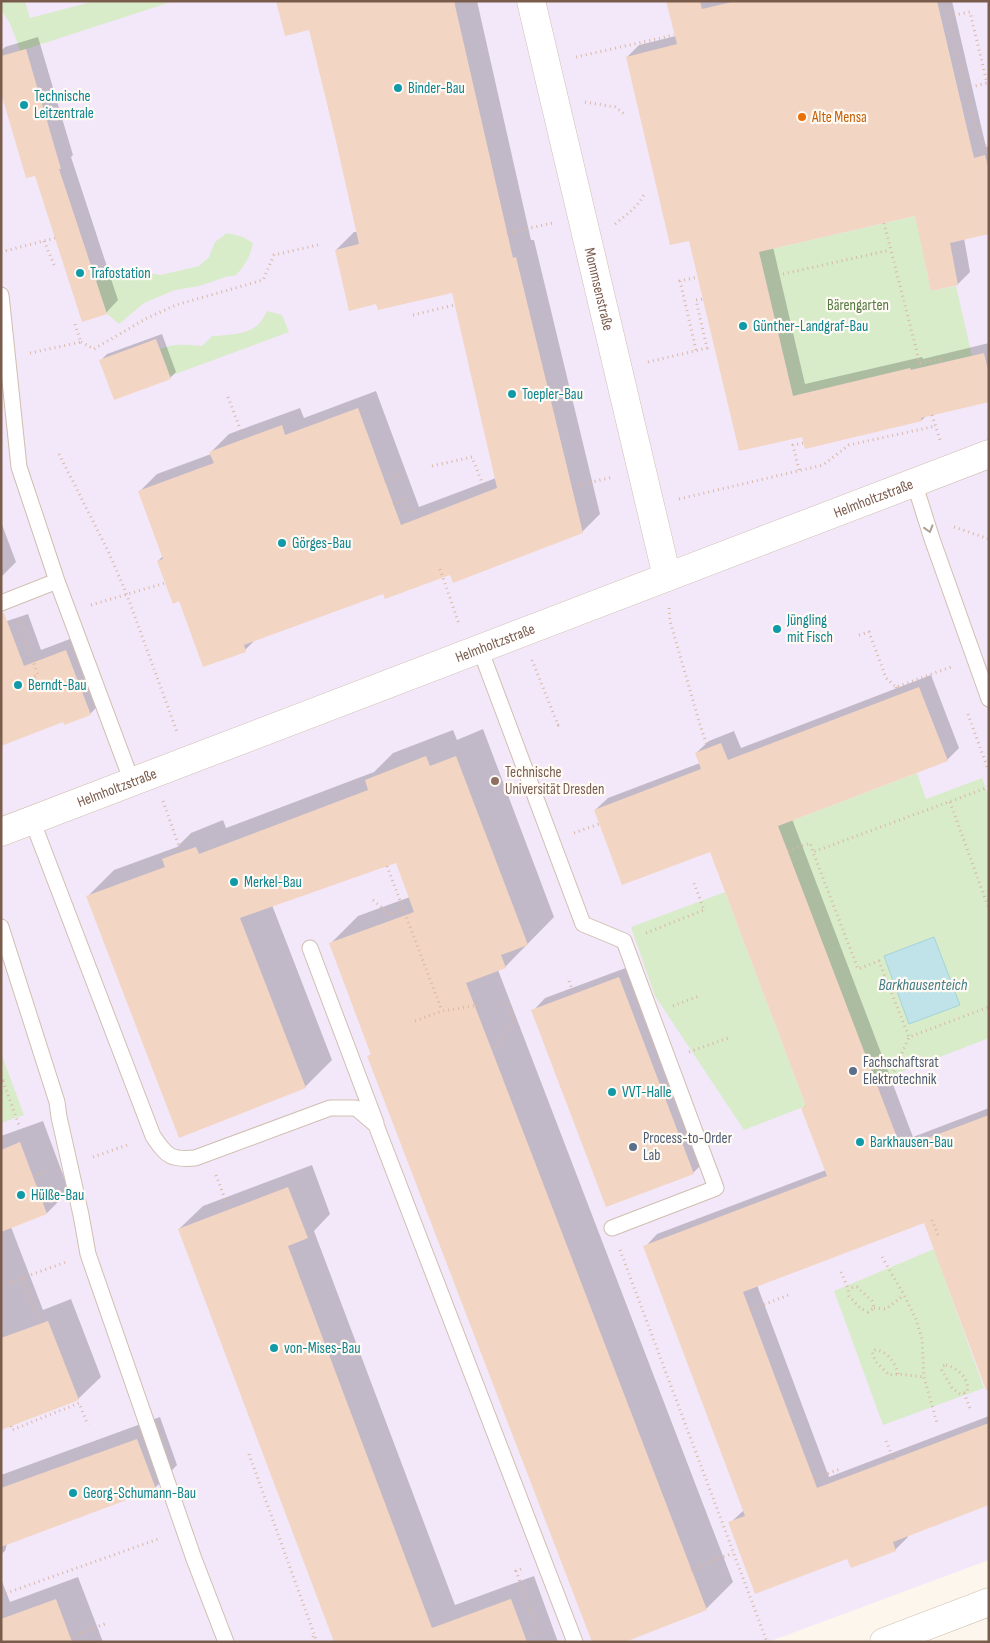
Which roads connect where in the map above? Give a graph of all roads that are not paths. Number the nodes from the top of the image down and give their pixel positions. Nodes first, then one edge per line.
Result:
1 (531, 1) edge
2 (1, 295) edge
3 (989, 454) edge
4 (914, 482) junction
5 (668, 577) junction
6 (57, 581) junction
7 (6, 601) edge
8 (480, 649) junction
9 (986, 683) edge
10 (989, 699) edge
11 (132, 782) junction
12 (32, 820) junction
13 (1, 832) edge
14 (1, 927) edge
15 (310, 948) dead end
16 (376, 1125) junction
17 (612, 1228) road end
18 (989, 1602) edge
19 (226, 1642) edge
20 (575, 1642) edge
21 (884, 1642) edge

1 - 5 street, Mommsenstraße
2 - 6 lane
3 - 4 street, Helmholtzstraße
4 - 5 street, Helmholtzstraße
4 -> 9 lane
5 - 8 street, Helmholtzstraße
6 - 7 lane
6 - 11 lane
8 - 11 street, Helmholtzstraße
8 - 17 lane
9 - 10 lane
11 - 12 street, Helmholtzstraße
12 - 13 street, Helmholtzstraße
12 - 16 lane
14 - 19 lane
15 - 16 lane
16 - 20 lane
18 - 21 street

